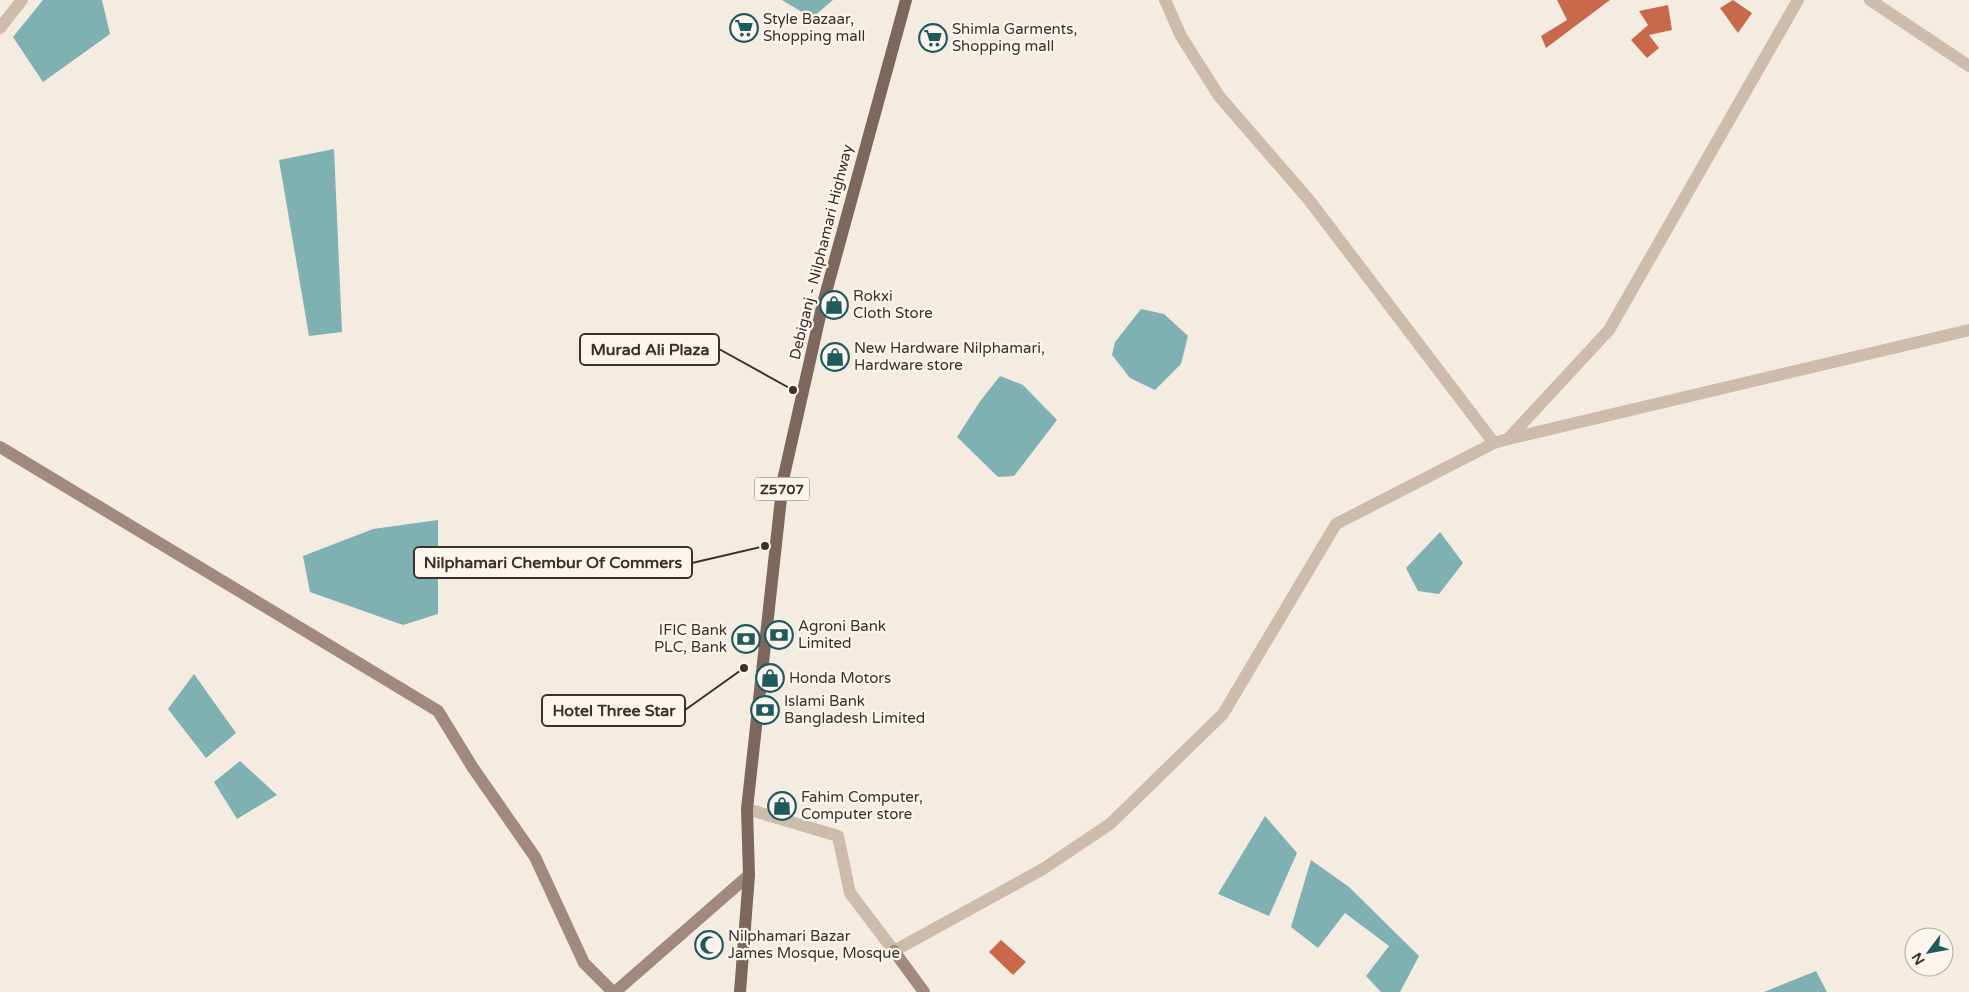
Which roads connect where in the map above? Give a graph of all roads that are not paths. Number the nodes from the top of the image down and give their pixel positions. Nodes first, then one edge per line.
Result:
1 (22, 0) edge
2 (906, 0) edge
3 (1165, 0) edge
4 (1798, 0) edge
5 (1870, 0) edge
6 (0, 28) edge
7 (1969, 66) edge
8 (1969, 330) edge
9 (1508, 439) junction
10 (1494, 443) junction
11 (0, 447) edge
12 (747, 809) junction
13 (748, 875) junction
14 (894, 951) junction
15 (614, 992) edge
16 (740, 992) edge
17 (924, 992) edge

1 - 6 street
2 - 12 main road, Debiganj - Nilphamari Highway / Z5707
3 - 10 street
4 - 9 street
5 - 7 street
8 - 9 street
9 - 10 street
10 - 14 street
11 - 15 street
12 - 13 main road, Debiganj - Nilphamari Highway / Z5707
12 - 14 street
13 - 15 street
13 - 16 main road, Debiganj - Nilphamari Highway / Z5707
14 - 17 street

